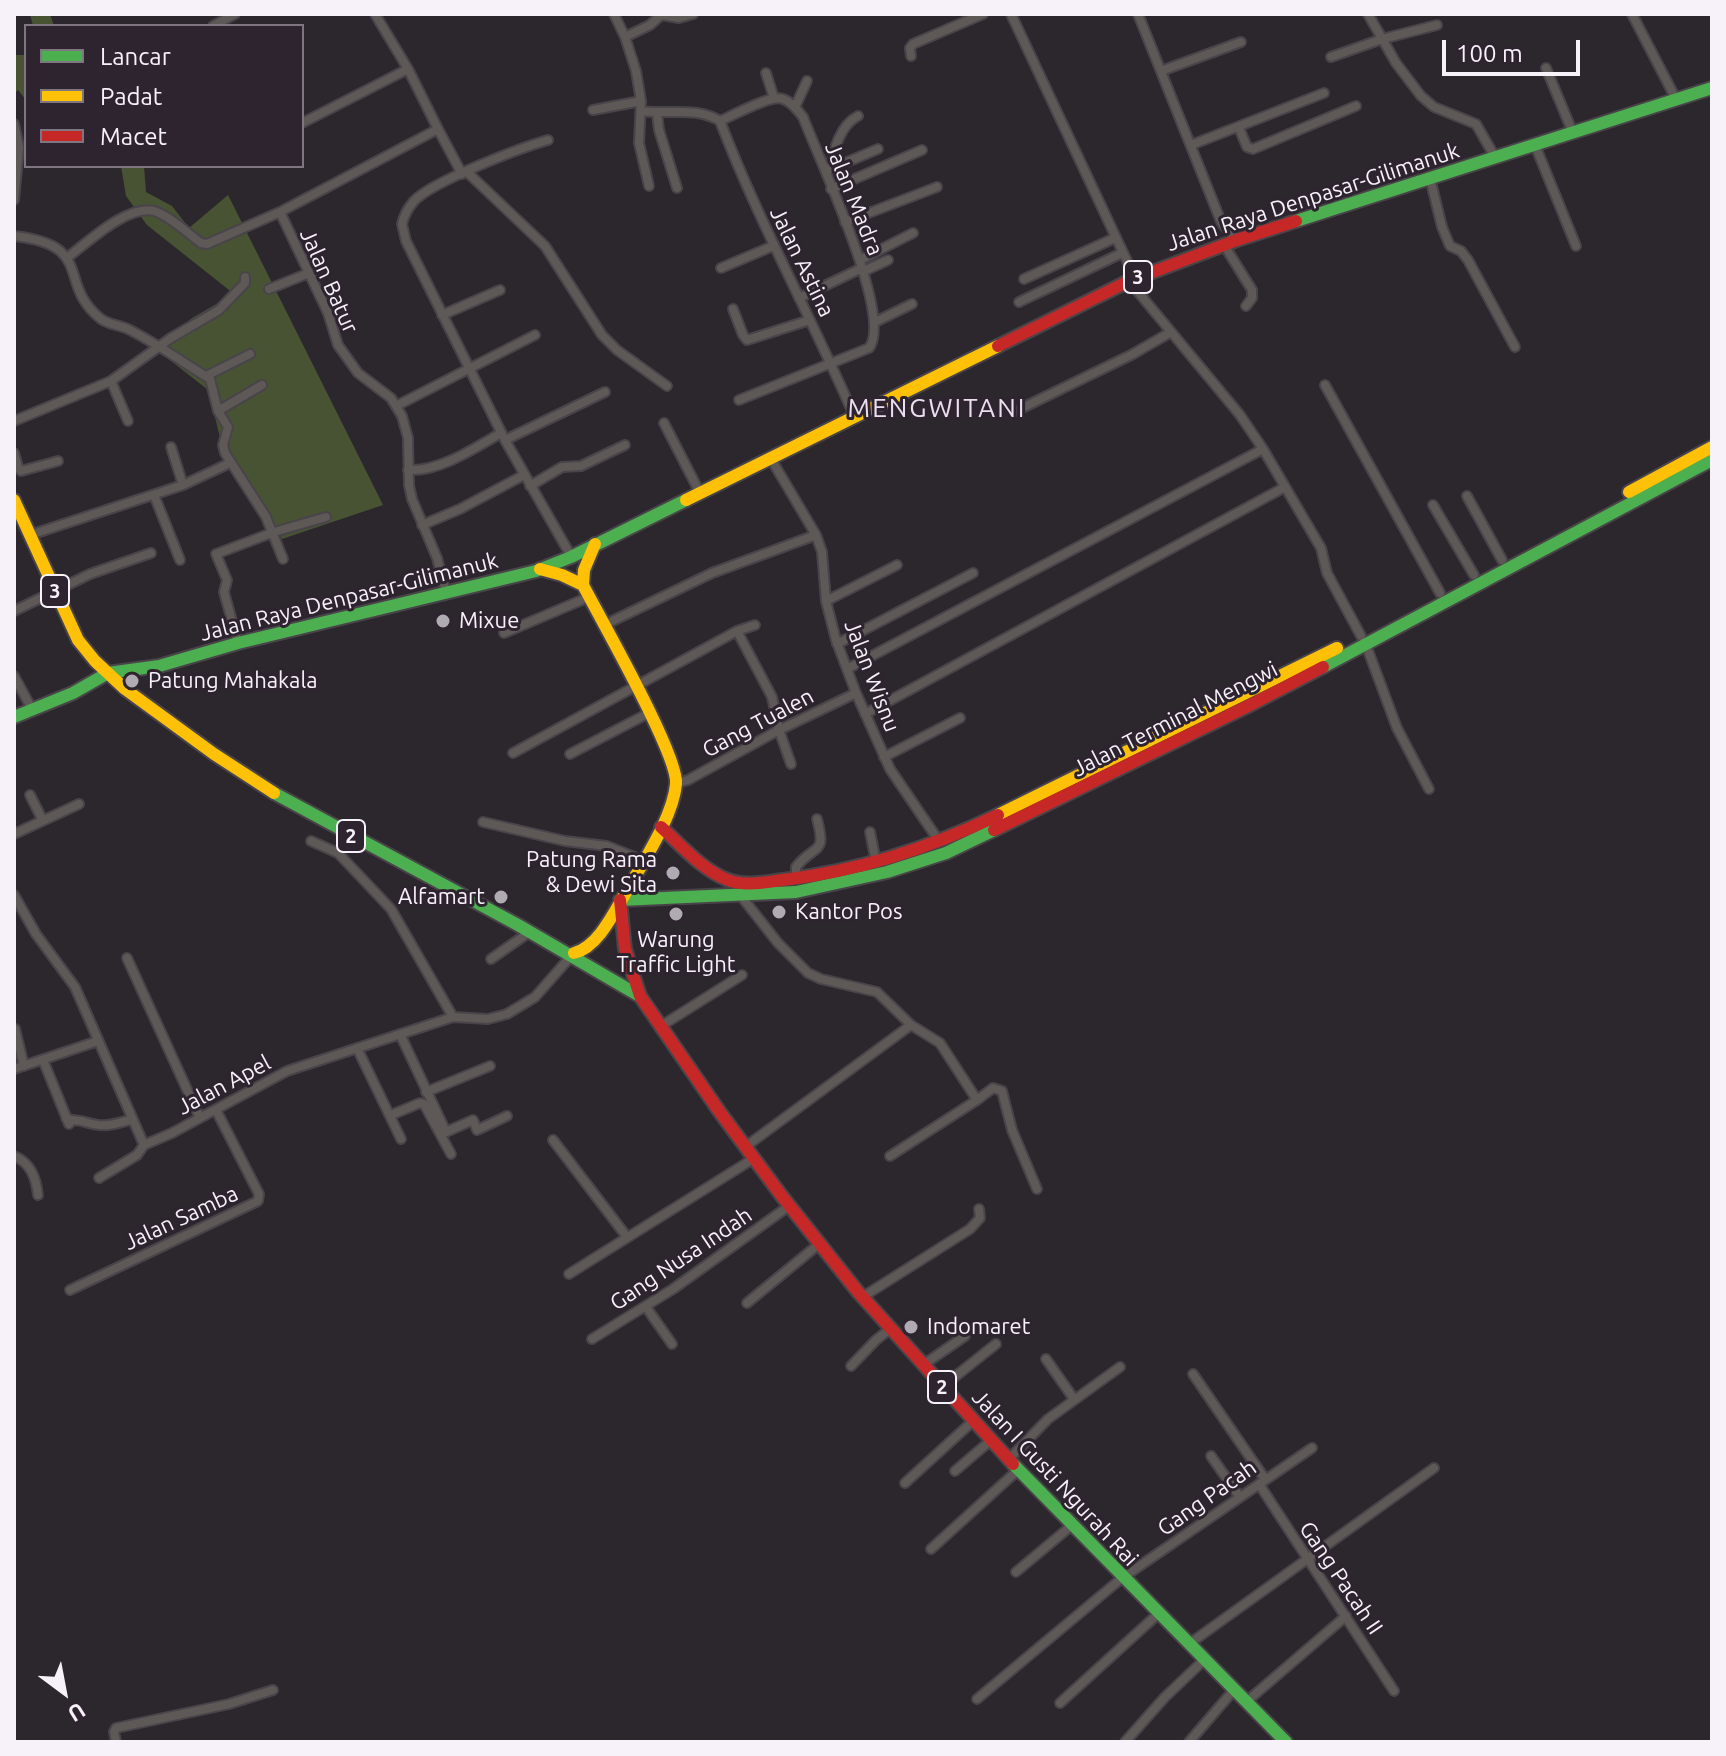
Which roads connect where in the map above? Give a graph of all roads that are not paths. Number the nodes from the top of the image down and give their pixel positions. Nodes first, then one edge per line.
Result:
1 (235, 14) edge
2 (375, 14) edge
3 (614, 14) edge
4 (693, 14) edge
5 (983, 14) edge
6 (1011, 14) edge
7 (1138, 14) edge
8 (1368, 14) edge
9 (1632, 14) edge
10 (662, 15) edge
11 (217, 24) edge
12 (1437, 25) dead end
13 (625, 37) junction
14 (1382, 39) junction
15 (1241, 42) dead end
16 (911, 56) dead end
17 (1331, 57) dead end
18 (1546, 68) dead end
19 (408, 69) junction
20 (1161, 71) junction
21 (766, 73) dead end
22 (807, 81) dead end
23 (1712, 88) edge
24 (1324, 93) dead end
25 (774, 98) junction
26 (1676, 100) junction
27 (641, 101) junction
28 (1356, 106) dead end
29 (795, 107) junction
30 (593, 110) dead end
31 (641, 111) junction
32 (657, 114) junction
33 (858, 116) dead end
34 (720, 121) junction
35 (304, 122) edge
36 (14, 124) edge
37 (1239, 128) junction
38 (438, 129) junction
39 (1573, 133) junction
40 (548, 140) dead end
41 (1191, 145) junction
42 (1535, 145) junction
43 (878, 149) dead end
44 (922, 150) dead end
45 (1495, 158) junction
46 (828, 171) junction
47 (464, 173) junction
48 (1430, 178) junction
49 (649, 186) dead end
50 (937, 187) dead end
51 (677, 188) dead end
52 (831, 189) junction
53 (14, 200) edge
54 (280, 212) junction
55 (845, 222) junction
56 (1222, 224) junction
57 (913, 233) dead end
58 (14, 236) edge
59 (1115, 238) junction
60 (1226, 244) junction
61 (773, 246) junction
62 (1576, 246) dead end
63 (1122, 253) junction
64 (68, 257) junction
65 (888, 260) dead end
66 (862, 266) junction
67 (721, 268) dead end
68 (309, 273) junction
69 (245, 277) dead end
70 (1024, 279) dead end
71 (1132, 280) junction
72 (269, 289) dead end
73 (500, 290) dead end
74 (799, 298) junction
75 (1019, 302) dead end
76 (912, 304) dead end
77 (1246, 306) dead end
78 (733, 309) dead end
79 (442, 315) junction
80 (810, 320) junction
81 (875, 322) junction
82 (1171, 332) junction
83 (535, 335) dead end
84 (160, 347) junction
85 (1515, 347) dead end
86 (250, 354) dead end
87 (832, 364) junction
88 (469, 368) junction
89 (206, 376) junction
90 (111, 381) junction
91 (262, 385) dead end
92 (1325, 385) dead end
93 (667, 386) dead end
94 (605, 392) dead end
95 (739, 400) dead end
96 (396, 406) junction
97 (218, 411) junction
98 (1016, 411) dead end
99 (855, 418) junction
100 (14, 421) edge
101 (128, 421) dead end
102 (664, 423) dead end
103 (503, 436) junction
104 (625, 445) dead end
105 (171, 447) dead end
106 (1712, 447) edge
107 (1263, 449) junction
108 (14, 453) edge
109 (771, 459) junction
110 (1712, 460) edge
111 (58, 461) dead end
112 (230, 463) junction
113 (16, 468) edge
114 (408, 470) junction
115 (524, 475) junction
116 (1655, 484) junction
117 (183, 485) junction
118 (530, 486) junction
119 (1285, 487) junction
120 (700, 493) junction
121 (154, 495) junction
122 (1467, 496) dead end
123 (1433, 505) dead end
124 (16, 508) edge
125 (326, 517) dead end
126 (422, 525) junction
127 (274, 532) junction
128 (30, 535) junction
129 (816, 535) junction
130 (596, 544) junction
131 (151, 553) dead end
132 (571, 557) junction
133 (283, 559) dead end
134 (180, 560) dead end
135 (1502, 560) junction
136 (897, 565) dead end
137 (540, 569) junction
138 (973, 573) dead end
139 (1474, 575) junction
140 (55, 590) junction
141 (586, 591) junction
142 (446, 593) junction
143 (1440, 593) junction
144 (826, 601) junction
145 (14, 611) edge
146 (755, 625) dead end
147 (602, 630) junction
148 (737, 631) junction
149 (504, 633) dead end
150 (1363, 640) junction
151 (238, 643) junction
152 (837, 644) junction
153 (159, 666) junction
154 (847, 669) junction
155 (108, 673) junction
156 (14, 676) edge
157 (636, 685) junction
158 (856, 693) junction
159 (141, 700) junction
160 (32, 709) junction
161 (650, 712) junction
162 (865, 714) junction
163 (14, 717) edge
164 (960, 718) dead end
165 (779, 730) junction
166 (513, 753) dead end
167 (570, 754) dead end
168 (884, 757) junction
169 (791, 764) dead end
170 (677, 783) junction
171 (1429, 789) dead end
172 (30, 795) dead end
173 (79, 804) dead end
174 (42, 819) junction
175 (817, 819) dead end
176 (483, 822) dead end
177 (661, 827) junction
178 (870, 832) dead end
179 (14, 834) edge
180 (311, 841) dead end
181 (943, 848) junction
182 (642, 860) junction
183 (876, 863) junction
184 (796, 885) junction
185 (14, 895) edge
186 (741, 896) junction
187 (620, 900) junction
188 (531, 930) junction
189 (574, 953) junction
190 (127, 958) dead end
191 (491, 959) dead end
192 (742, 975) dead end
193 (640, 996) junction
194 (453, 1017) junction
195 (911, 1025) junction
196 (661, 1026) junction
197 (15, 1029) edge
198 (400, 1034) junction
199 (98, 1041) junction
200 (357, 1048) junction
201 (43, 1060) junction
202 (24, 1066) junction
203 (490, 1066) dead end
204 (14, 1069) edge
205 (426, 1092) junction
206 (977, 1100) junction
207 (216, 1110) junction
208 (391, 1115) junction
209 (507, 1116) dead end
210 (200, 1118) junction
211 (130, 1120) junction
212 (401, 1139) dead end
213 (553, 1140) dead end
214 (144, 1145) junction
215 (745, 1147) junction
216 (451, 1154) dead end
217 (14, 1156) edge
218 (890, 1156) dead end
219 (754, 1158) junction
220 (99, 1178) dead end
221 (1037, 1189) dead end
222 (38, 1195) dead end
223 (789, 1206) junction
224 (979, 1209) dead end
225 (627, 1237) junction
226 (819, 1244) junction
227 (569, 1274) dead end
228 (70, 1290) dead end
229 (864, 1296) junction
230 (747, 1303) dead end
231 (646, 1307) junction
232 (891, 1328) junction
233 (965, 1336) dead end
234 (592, 1339) dead end
235 (672, 1344) dead end
236 (996, 1344) dead end
237 (1046, 1359) dead end
238 (923, 1365) junction
239 (851, 1366) dead end
240 (1120, 1367) dead end
241 (1193, 1374) dead end
242 (942, 1387) junction
243 (1074, 1399) junction
244 (972, 1422) junction
245 (990, 1441) junction
246 (1312, 1448) dead end
247 (1211, 1456) dead end
248 (1009, 1460) junction
249 (1434, 1468) dead end
250 (1018, 1470) junction
251 (955, 1471) dead end
252 (1262, 1482) junction
253 (905, 1483) dead end
254 (1239, 1496) junction
255 (1071, 1526) junction
256 (931, 1549) dead end
257 (1308, 1558) junction
258 (1016, 1572) dead end
259 (1122, 1578) junction
260 (1158, 1614) junction
261 (1346, 1616) junction
262 (1189, 1645) junction
263 (1204, 1660) junction
264 (273, 1690) dead end
265 (1234, 1690) junction
266 (1394, 1691) dead end
267 (977, 1699) dead end
268 (1246, 1702) junction
269 (1060, 1703) dead end
270 (116, 1742) edge
271 (1125, 1742) edge
272 (1189, 1742) edge
273 (1286, 1742) edge

1 - 11 street
2 - 19 street
3 - 13 street
4 - 10 street
5 - 16 street
6 - 59 street
7 - 20 street
8 - 14 street
9 - 26 street
10 - 13 street
12 - 14 street
13 - 27 street
14 - 17 street
14 - 45 street
15 - 20 street
18 - 39 street
19 - 35 street
19 - 38 street
20 - 41 street
21 - 25 street
22 - 29 street
23 - 26 main road, Jalan Raya Denpasar-Gilimanuk / 3
24 - 37 street
25 - 29 street
25 - 34 street
26 - 39 main road, Jalan Raya Denpasar-Gilimanuk / 3
27 - 30 street
27 - 31 street
28 - 37 street
29 - 46 street, Jalan Madra
31 - 32 street
31 - 49 street
32 - 34 street
32 - 51 street
33 - 46 street
34 - 61 street, Jalan Astina
36 - 53 street
37 - 41 street
38 - 47 street
38 - 54 street, Jalan Batur
39 - 42 main road, Jalan Raya Denpasar-Gilimanuk / 3
40 - 47 street
41 - 56 street
42 - 45 main road, Jalan Raya Denpasar-Gilimanuk / 3
42 - 62 street
43 - 46 street
44 - 52 street
45 - 48 main road, Jalan Raya Denpasar-Gilimanuk / 3
46 - 52 street, Jalan Madra
47 - 79 street
47 - 93 street
48 - 60 main road, Jalan Raya Denpasar-Gilimanuk / 3
48 - 85 street
50 - 55 street
52 - 55 street, Jalan Madra
54 - 64 street
54 - 68 street, Jalan Batur
55 - 66 street, Jalan Madra
56 - 60 street
56 - 60 street
57 - 66 street
58 - 64 street
59 - 63 street
59 - 70 street
60 - 71 main road, Jalan Raya Denpasar-Gilimanuk / 3
60 - 77 street
61 - 67 street
61 - 74 street, Jalan Astina
63 - 71 street
63 - 75 street
64 - 84 street
65 - 66 street
66 - 74 street
66 - 81 street, Jalan Madra
68 - 72 street
68 - 96 street, Jalan Batur
69 - 84 street
71 - 82 street
71 - 99 main road, Jalan Raya Denpasar-Gilimanuk / 3
73 - 79 street
74 - 80 street, Jalan Astina
76 - 81 street
78 - 80 street
79 - 88 street
80 - 87 street, Jalan Astina
81 - 87 street
82 - 98 street
82 - 107 street
83 - 88 street
84 - 89 street
84 - 90 street
86 - 89 street
87 - 95 street
87 - 99 street, Jalan Astina
88 - 96 street
88 - 103 street
89 - 97 street
90 - 100 street
90 - 101 street
91 - 97 street
92 - 143 street
94 - 103 street
96 - 114 street
97 - 112 street
99 - 109 main road, Jalan Raya Denpasar-Gilimanuk / 3
102 - 120 street
103 - 114 street
103 - 115 street
104 - 118 street
105 - 117 street
106 - 116 main road, Jalan Terminal Mengwi
107 - 119 street
107 - 154 street
108 - 113 street
109 - 120 main road, Jalan Raya Denpasar-Gilimanuk / 3
109 - 129 street, Jalan Wisnu
110 - 116 main road, Jalan Terminal Mengwi
111 - 113 street
112 - 117 street
112 - 127 street
114 - 126 street
115 - 118 street
115 - 126 street
116 - 135 main road, Jalan Terminal Mengwi
116 - 150 main road, Jalan Terminal Mengwi
117 - 121 street
118 - 132 street
119 - 150 street
119 - 162 street
120 - 130 main road, Jalan Raya Denpasar-Gilimanuk / 3
121 - 128 street
121 - 134 street
122 - 135 street
123 - 139 street
124 - 128 main road, 3
125 - 127 street
126 - 142 street
127 - 133 street
127 - 151 street
128 - 140 main road, 3
129 - 144 street, Jalan Wisnu
129 - 147 street
130 - 132 main road, Jalan Raya Denpasar-Gilimanuk / 3
130 - 141 main road
131 - 140 street
132 - 137 main road, Jalan Raya Denpasar-Gilimanuk / 3
135 - 139 main road, Jalan Terminal Mengwi
136 - 144 street
137 - 141 main road
137 - 142 main road, Jalan Raya Denpasar-Gilimanuk
138 - 152 street
139 - 143 main road, Jalan Terminal Mengwi
140 - 145 street
140 - 155 main road, 3
141 - 147 main road
141 - 149 street
142 - 151 main road, Jalan Raya Denpasar-Gilimanuk
143 - 150 main road, Jalan Terminal Mengwi
144 - 152 street, Jalan Wisnu
146 - 148 street
147 - 157 main road
148 - 157 street
148 - 165 street
150 - 171 street
150 - 181 main road, Jalan Terminal Mengwi
151 - 153 main road, Jalan Raya Denpasar-Gilimanuk
152 - 154 street, Jalan Wisnu
153 - 155 main road, Jalan Raya Denpasar-Gilimanuk
153 - 159 main road
154 - 158 street, Jalan Wisnu
155 - 159 main road, 3
155 - 160 main road
156 - 160 street
157 - 161 main road
157 - 166 street
158 - 162 street, Jalan Wisnu
158 - 165 street, Gang Tualen
159 - 188 main road, 2
160 - 163 main road
161 - 167 street
161 - 170 main road
162 - 168 street, Jalan Wisnu
164 - 168 street
165 - 169 street
165 - 170 street, Gang Tualen
168 - 181 street, Jalan Wisnu
170 - 177 main road
172 - 174 street
173 - 174 street
174 - 179 street
175 - 184 street
176 - 182 street
177 - 182 main road
177 - 184 main road, Jalan Terminal Mengwi
178 - 183 street
180 - 194 street
181 - 183 main road, Jalan Terminal Mengwi
181 - 184 main road, Jalan Terminal Mengwi
182 - 187 main road
183 - 184 main road, Jalan Terminal Mengwi
184 - 186 main road, Jalan Terminal Mengwi
185 - 199 street
186 - 187 main road, Jalan Terminal Mengwi
186 - 195 street
187 - 189 main road
187 - 193 main road, 2
188 - 189 main road, 2
188 - 191 street
189 - 193 main road, 2
189 - 194 street, Jalan Apel
190 - 210 street
192 - 196 street
193 - 196 main road, Jalan I Gusti Ngurah Rai / 2
194 - 198 street, Jalan Apel
195 - 206 street
195 - 215 street
196 - 215 main road, Jalan I Gusti Ngurah Rai / 2
197 - 202 street
198 - 200 street, Jalan Apel
198 - 205 street
199 - 201 street
199 - 211 street
200 - 207 street, Jalan Apel
200 - 208 street
201 - 202 street
201 - 211 street
202 - 204 street
203 - 205 street
205 - 209 street
206 - 218 street
206 - 221 street
207 - 210 street, Jalan Apel
207 - 228 street, Jalan Samba
208 - 212 street
208 - 216 street
210 - 214 street, Jalan Apel
211 - 214 street
213 - 225 street
214 - 220 street, Jalan Apel
215 - 219 main road, Jalan I Gusti Ngurah Rai / 2
217 - 222 street
219 - 223 main road, Jalan I Gusti Ngurah Rai / 2
219 - 225 street
223 - 226 main road, Jalan I Gusti Ngurah Rai / 2
223 - 231 street, Gang Nusa Indah
224 - 229 street
225 - 227 street
226 - 229 main road, Jalan I Gusti Ngurah Rai / 2
226 - 230 street
229 - 232 main road, Jalan I Gusti Ngurah Rai / 2
231 - 234 street, Gang Nusa Indah
231 - 235 street
232 - 238 main road, Jalan I Gusti Ngurah Rai / 2
232 - 239 street
233 - 238 street
236 - 242 street
237 - 243 street
238 - 242 main road, Jalan I Gusti Ngurah Rai / 2
240 - 243 street
241 - 252 street, Gang Pacah II
242 - 244 main road, Jalan I Gusti Ngurah Rai / 2
243 - 248 street
244 - 245 main road, Jalan I Gusti Ngurah Rai / 2
244 - 253 street
245 - 248 main road, Jalan I Gusti Ngurah Rai / 2
245 - 251 street
246 - 252 street, Gang Pacah
247 - 254 street
248 - 250 main road, Jalan I Gusti Ngurah Rai / 2
249 - 257 street
250 - 255 main road, Jalan I Gusti Ngurah Rai / 2
250 - 256 street
252 - 254 street, Gang Pacah
252 - 257 street, Gang Pacah II
254 - 259 street, Gang Pacah
255 - 258 street
255 - 259 main road, Jalan I Gusti Ngurah Rai / 2
257 - 261 street, Gang Pacah II
257 - 262 street
259 - 260 main road, Jalan I Gusti Ngurah Rai / 2
259 - 267 street, Gang Pacah
260 - 262 main road, Jalan I Gusti Ngurah Rai / 2
260 - 269 street
261 - 266 street, Gang Pacah II
261 - 268 street
262 - 263 main road, Jalan I Gusti Ngurah Rai / 2
263 - 265 main road, Jalan I Gusti Ngurah Rai / 2
263 - 271 street
264 - 270 street
265 - 268 main road, Jalan I Gusti Ngurah Rai / 2
265 - 272 street
268 - 273 main road, Jalan I Gusti Ngurah Rai / 2

